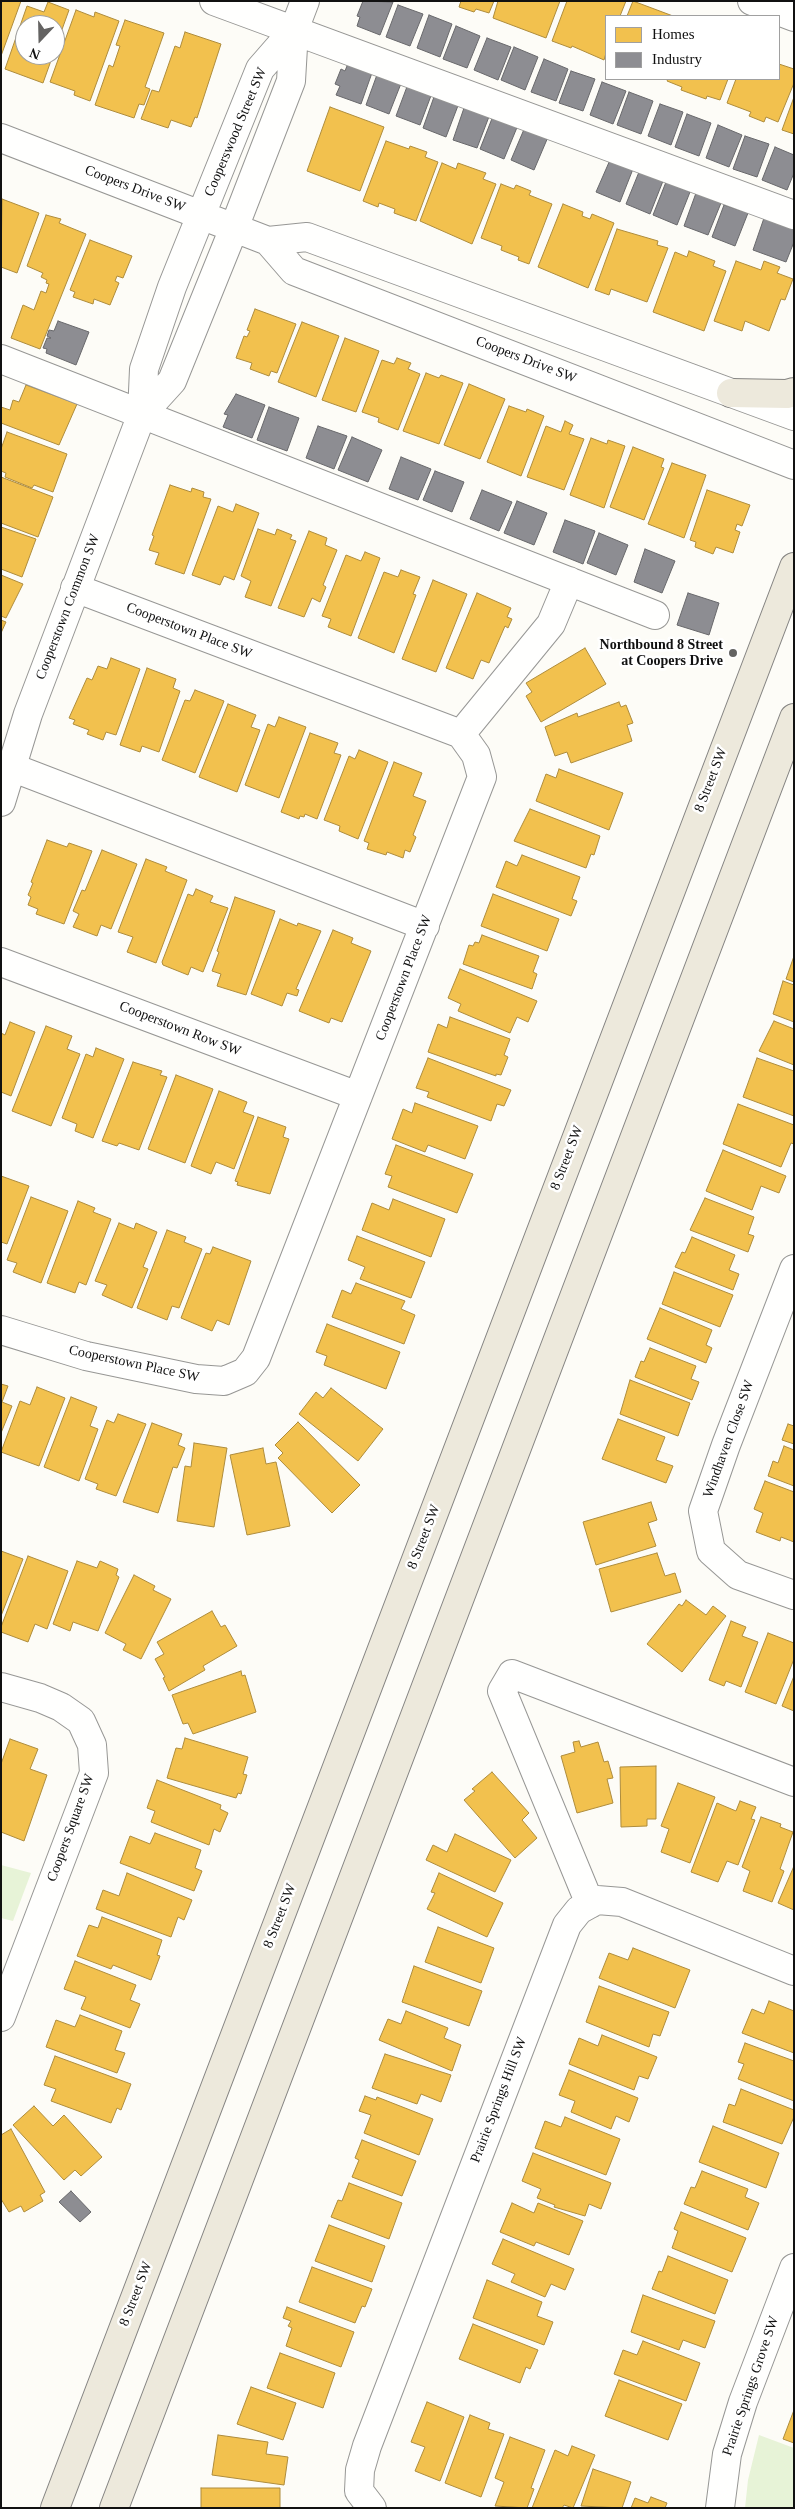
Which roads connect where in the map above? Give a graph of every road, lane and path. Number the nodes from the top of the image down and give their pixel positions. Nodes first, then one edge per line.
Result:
1 (214, 1) edge
2 (305, 1) edge
3 (752, 1) edge
4 (794, 17) edge
5 (294, 30) junction
6 (1, 138) edge
7 (202, 215) junction
8 (794, 215) edge
9 (234, 228) junction
10 (268, 241) junction
11 (1, 359) edge
12 (794, 392) edge
13 (730, 393) junction
14 (142, 414) junction
15 (794, 416) edge
16 (794, 465) edge
17 (794, 567) edge
18 (569, 581) junction
19 (75, 588) junction
20 (655, 615) dead end
21 (794, 718) edge
22 (461, 734) junction
23 (11, 767) junction
24 (1, 802) edge
25 (425, 926) junction
26 (1, 962) edge
27 (358, 1096) junction
28 (794, 1269) edge
29 (1, 1330) edge
30 (794, 1595) edge
31 (1, 1688) edge
32 (794, 1782) edge
33 (590, 1904) junction
34 (794, 1971) edge
35 (1, 2016) edge
36 (794, 2268) edge
37 (55, 2508) edge
38 (114, 2508) edge
39 (372, 2508) edge
40 (720, 2508) edge

1 - 5 street
2 - 5 street, Cooperswood Street SW
3 - 4 street
5 - 7 street, Cooperswood Street SW
5 - 8 street
5 - 9 street, Cooperswood Street SW
6 - 7 street, Coopers Drive SW
7 - 9 street, Coopers Drive SW
7 - 14 street, Cooperstown Common SW
9 - 10 street, Coopers Drive SW
9 - 14 street, Cooperstown Common SW
10 - 13 street, Coopers Drive SW
10 - 16 street, Coopers Drive SW
11 - 14 street
12 - 13 main road
13 - 15 street, Coopers Drive SW
14 - 18 street
14 - 19 street, Cooperstown Common SW
17 - 37 main road, 8 Street SW
18 - 20 street
18 - 22 street
19 - 22 street, Cooperstown Place SW
19 - 23 street, Cooperstown Common SW
21 - 38 main road
22 - 25 street, Cooperstown Place SW
23 - 24 street, Cooperstown Common SW
23 - 25 street
25 - 27 street, Cooperstown Place SW
26 - 27 street, Cooperstown Row SW
27 - 29 street, Cooperstown Place SW
28 - 30 street, Windhaven Close SW
31 - 35 street, Coopers Square SW
32 - 33 street
33 - 34 street
33 - 39 street, Prairie Springs Hill SW
36 - 40 street, Prairie Springs Grove SW

